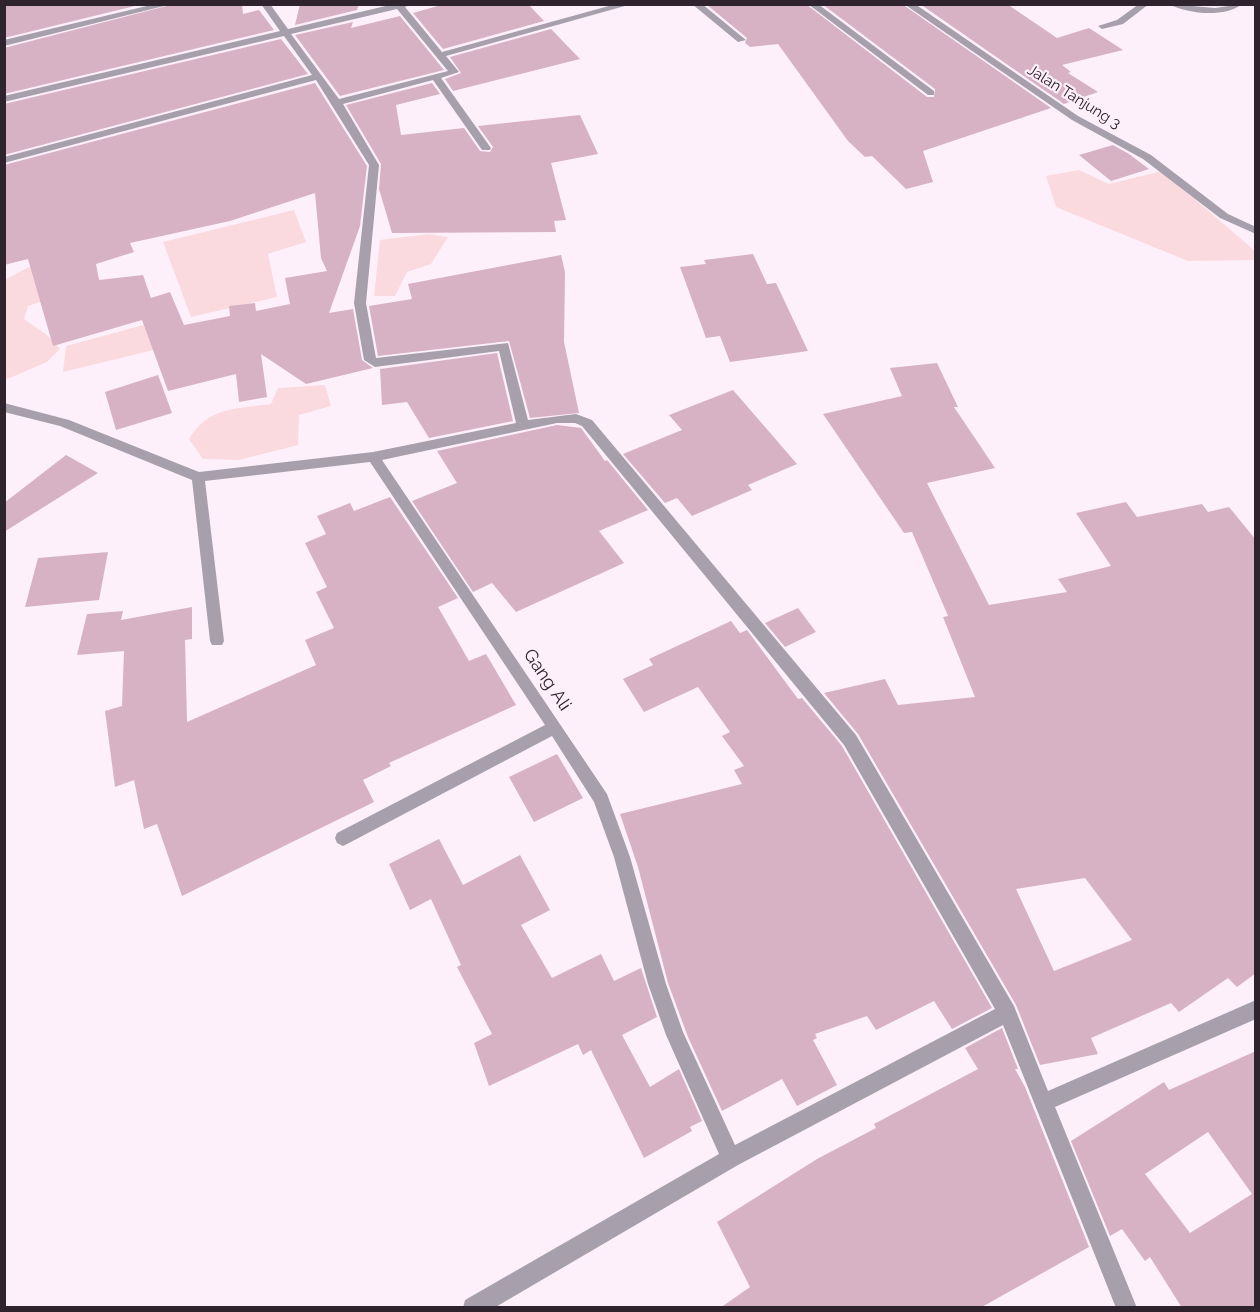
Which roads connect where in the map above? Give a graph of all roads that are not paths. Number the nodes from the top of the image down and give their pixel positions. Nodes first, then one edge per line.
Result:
1 (168, 4) edge
2 (265, 4) edge
3 (628, 4) edge
4 (696, 4) edge
5 (812, 4) edge
6 (908, 4) edge
7 (1145, 4) edge
8 (1173, 4) edge
9 (1238, 4) edge
10 (401, 5) edge
11 (1102, 26) dead end
12 (285, 31) junction
13 (741, 40) dead end
14 (4, 44) edge
15 (441, 55) junction
16 (317, 77) junction
17 (437, 79) junction
18 (931, 93) dead end
19 (4, 99) edge
20 (337, 103) junction
21 (486, 148) dead end
22 (4, 160) edge
23 (1256, 231) edge
24 (4, 407) edge
25 (523, 426) junction
26 (373, 457) junction
27 (198, 477) junction
28 (217, 641) dead end
29 (555, 727) junction
30 (343, 838) dead end
31 (1256, 1010) edge
32 (1007, 1013) junction
33 (1045, 1102) junction
34 (731, 1158) junction
35 (473, 1308) edge
36 (1127, 1308) edge

1 - 14 street
2 - 12 street
3 - 15 street
4 - 13 street
5 - 18 street
6 - 23 street, Jalan Tanjung 3
7 - 11 street
8 - 9 street
10 - 12 street
10 - 15 street
12 - 16 street
12 - 19 street
15 - 17 street
16 - 20 street
16 - 22 street
17 - 20 street
17 - 21 street
20 - 25 street
24 - 27 street
25 - 26 street
25 - 32 street
26 - 27 street
26 - 29 street, Gang Ali
27 - 28 street
29 - 30 street, Gang Ali
29 - 34 street
31 - 33 street
32 - 33 street
32 - 34 street
33 - 36 street
34 - 35 street

